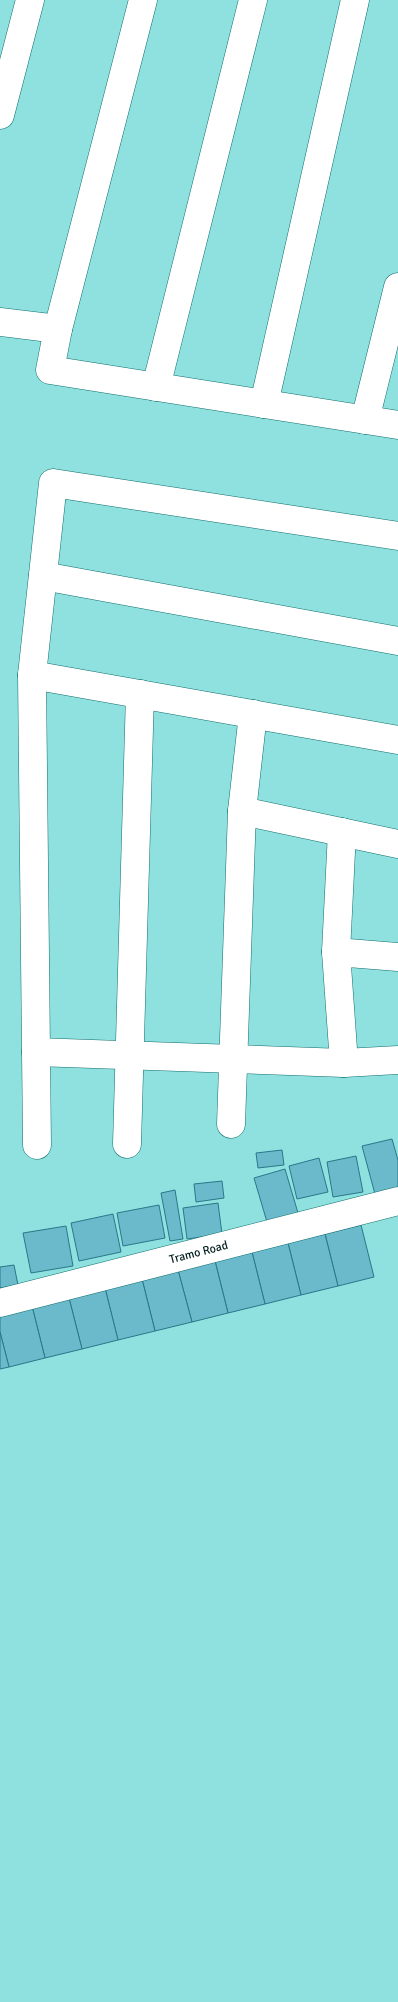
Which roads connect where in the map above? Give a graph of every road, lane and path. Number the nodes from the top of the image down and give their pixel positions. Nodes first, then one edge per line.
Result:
1 (30, 0) edge
2 (143, 0) edge
3 (252, 0) edge
4 (355, 0) edge
5 (0, 115) edge
6 (398, 287) edge
7 (0, 322) edge
8 (58, 329) junction
9 (156, 387) junction
10 (264, 404) junction
11 (365, 420) junction
12 (398, 425) edge
13 (398, 536) edge
14 (43, 576) junction
15 (398, 641) edge
16 (32, 675) junction
17 (140, 694) junction
18 (253, 714) junction
19 (398, 740) edge
20 (242, 811) junction
21 (342, 832) junction
22 (398, 844) edge
23 (336, 952) junction
24 (398, 957) edge
25 (36, 1052) junction
26 (130, 1055) junction
27 (234, 1060) junction
28 (398, 1060) edge
29 (344, 1063) junction
30 (232, 1124) dead end
31 (127, 1144) dead end
32 (37, 1146) dead end
33 (398, 1201) edge
34 (0, 1303) edge

1 - 5 street
2 - 8 street
3 - 9 street
4 - 10 street
6 - 11 street
7 - 8 street
8 - 9 street
9 - 10 street
10 - 11 street
11 - 12 street
13 - 14 street
14 - 15 street
14 - 16 street
16 - 17 street
16 - 25 street
17 - 18 street
17 - 26 street
18 - 19 street
18 - 20 street
20 - 21 street
20 - 27 street
21 - 22 street
21 - 23 street
23 - 24 street
23 - 29 street
25 - 26 street
25 - 32 street
26 - 27 street
26 - 31 street
27 - 29 street
27 - 30 street
28 - 29 street
33 - 34 street, Tramo Road

